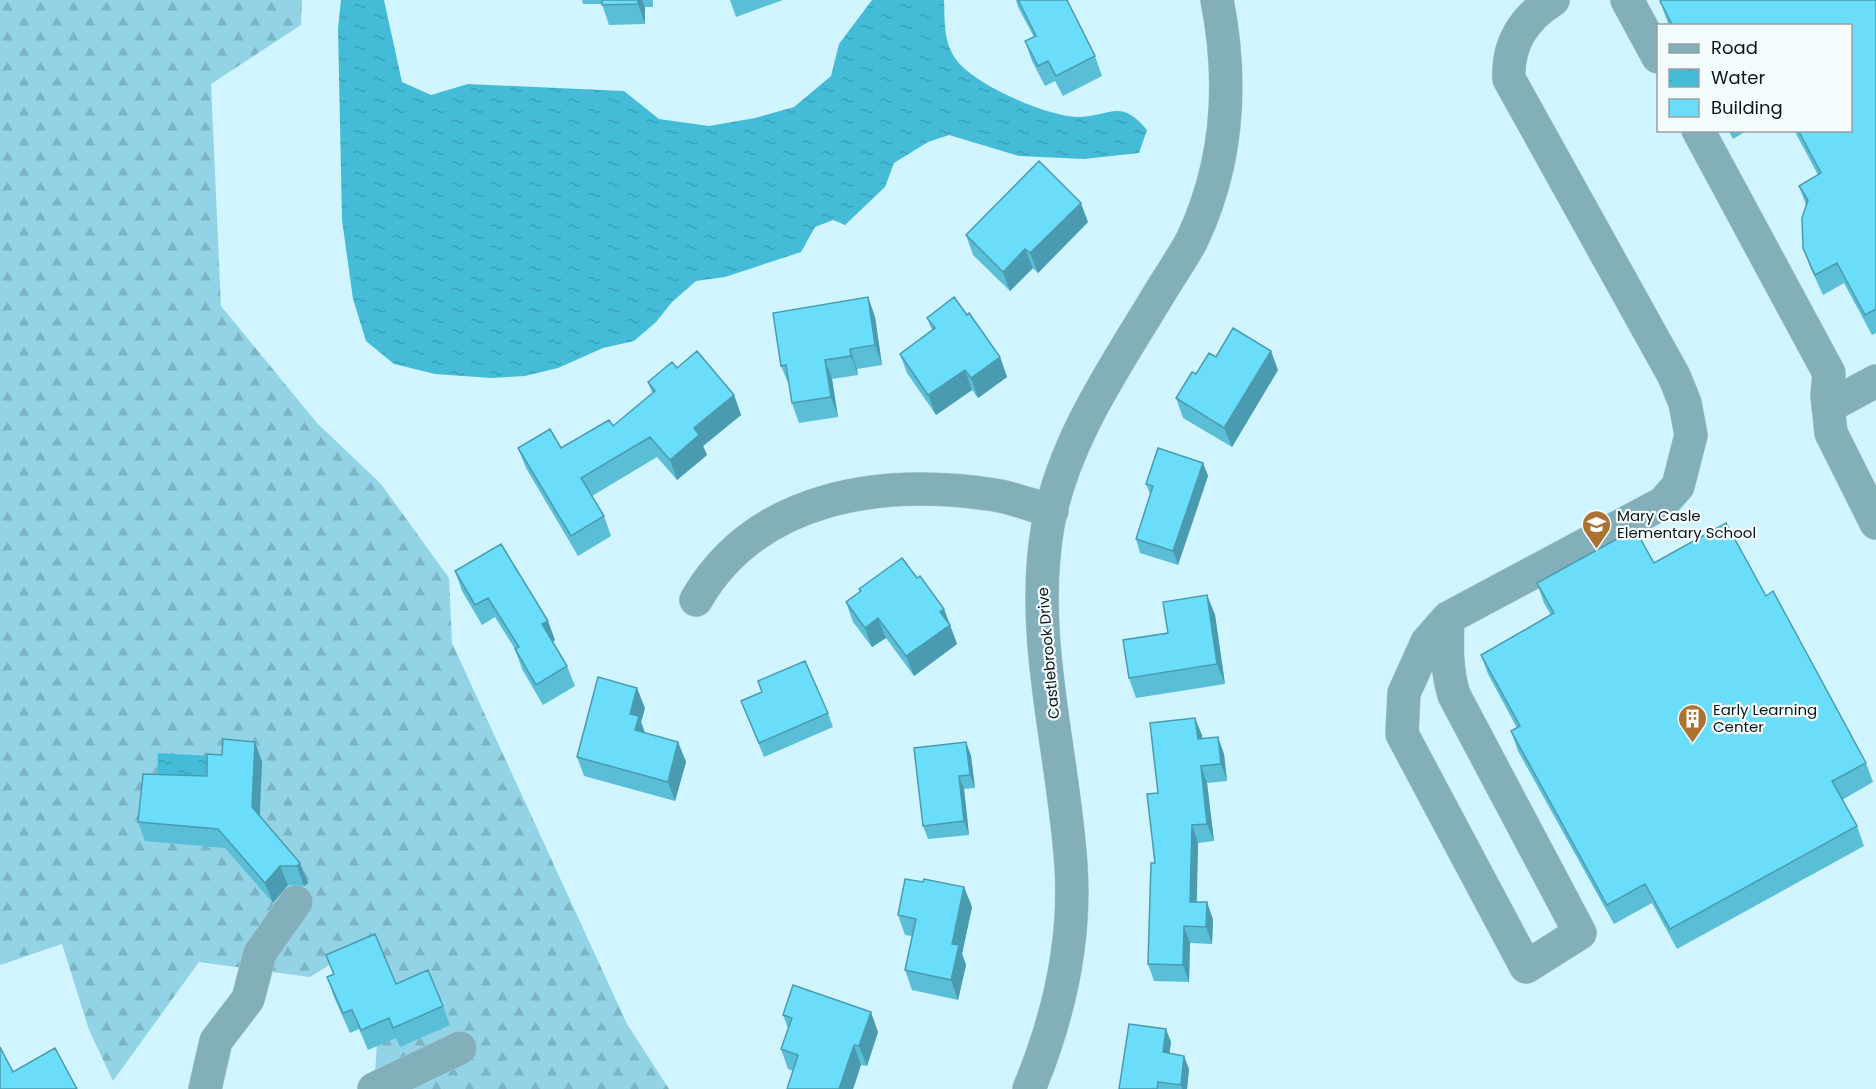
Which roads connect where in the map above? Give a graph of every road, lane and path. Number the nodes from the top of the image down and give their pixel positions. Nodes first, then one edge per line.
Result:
1 (1217, 0) edge
2 (1553, 0) edge
3 (1627, 0) edge
4 (1657, 53) edge
5 (1699, 132) edge
6 (1876, 381) edge
7 (1828, 407) junction
8 (1052, 511) junction
9 (1876, 523) edge
10 (696, 600) dead end
11 (1448, 618) junction
12 (296, 903) dead end
13 (459, 1048) dead end
14 (205, 1089) edge
15 (374, 1089) edge
16 (1029, 1089) edge

1 - 8 street, Castlebrook Drive
2 - 11 street
3 - 4 street
5 - 7 street
6 - 7 street
7 - 9 street
8 - 10 street
8 - 16 street, Castlebrook Drive
11 - 11 street
12 - 14 street
13 - 15 street

